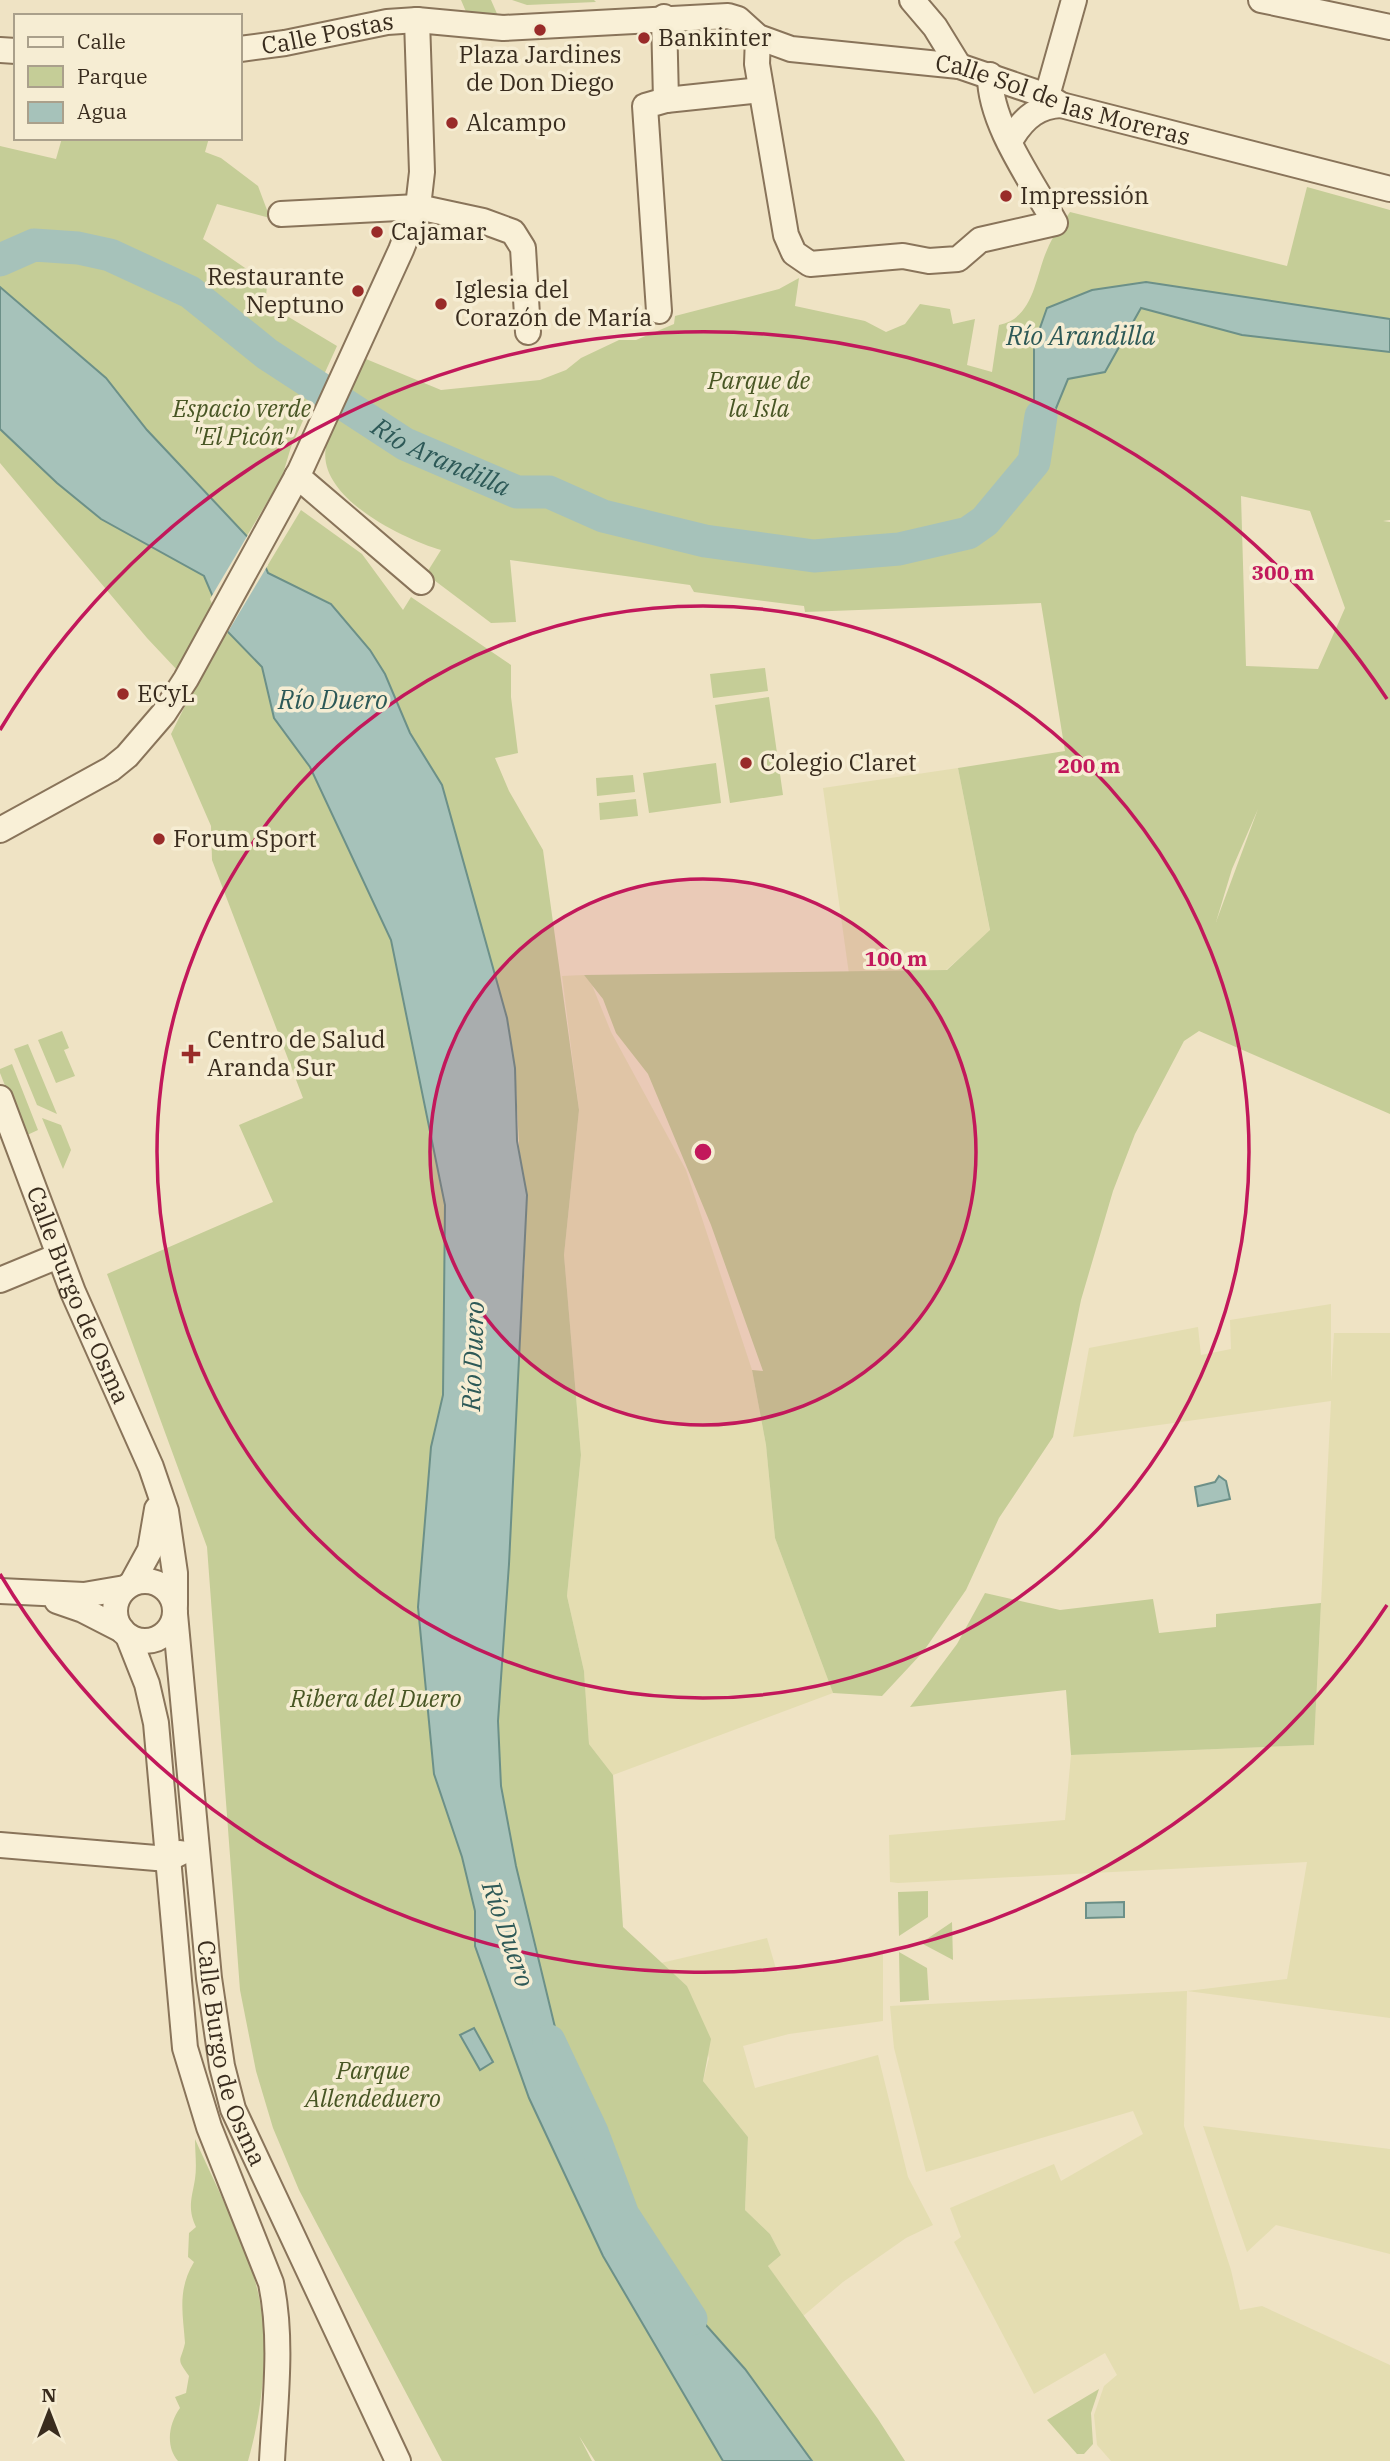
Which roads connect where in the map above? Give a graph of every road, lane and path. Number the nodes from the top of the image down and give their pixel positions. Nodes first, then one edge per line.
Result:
1 (433, 0) edge
2 (912, 0) edge
3 (1074, 0) edge
4 (1261, 0) edge
5 (664, 17) junction
6 (417, 20) junction
7 (935, 27) junction
8 (1390, 27) edge
9 (758, 37) junction
10 (242, 49) edge
11 (919, 63) junction
12 (959, 66) junction
13 (1001, 79) junction
14 (761, 90) junction
15 (666, 100) junction
16 (1054, 100) junction
17 (1013, 141) junction
18 (1390, 188) edge
19 (418, 207) junction
20 (281, 214) dead end
21 (659, 311) dead end
22 (528, 332) dead end
23 (297, 476) junction
24 (421, 582) dead end
25 (0, 830) edge
26 (2, 1109) edge
27 (58, 1256) junction
28 (0, 1280) edge
29 (158, 1490) junction
30 (128, 1586) junction
31 (0, 1591) edge
32 (36, 1595) junction
33 (175, 1610) junction
34 (125, 1633) junction
35 (0, 1845) edge
36 (197, 1846) junction
37 (168, 1859) junction
38 (274, 2424) junction
39 (263, 2461) edge
40 (272, 2461) edge
41 (398, 2461) edge

1 - 6 street
2 - 7 street
3 - 16 street
4 - 8 street
5 - 6 street
5 - 9 street, Calle Sol de las Moreras
5 - 15 street
6 - 10 street, Calle Postas
6 - 19 street
7 - 11 street
7 - 12 street
9 - 11 street, Calle Sol de las Moreras
9 - 14 street
11 - 12 street, Calle Sol de las Moreras
12 - 13 street, Calle Sol de las Moreras
13 - 16 street, Calle Sol de las Moreras
13 - 17 street
14 - 15 street
14 - 17 street
15 - 21 street
16 - 17 street
16 - 18 street, Calle Sol de las Moreras
19 - 20 street
19 - 22 street
19 - 23 street
23 - 24 street
23 - 25 street
26 - 27 street, Calle Burgo de Osma
27 - 28 street
27 - 29 street, Calle Burgo de Osma
29 - 30 street, Calle Burgo de Osma
29 - 33 street, Calle Burgo de Osma
30 - 32 street
30 - 33 street
30 - 34 street
31 - 32 street
32 - 34 street
33 - 34 street
33 - 36 street, Calle Burgo de Osma
34 - 37 street, Calle Burgo de Osma
35 - 37 street
36 - 37 street
36 - 41 street, Calle Burgo de Osma
37 - 38 street, Calle Burgo de Osma
38 - 39 street, Calle Burgo de Osma
38 - 40 street, Calle Burgo de Osma

